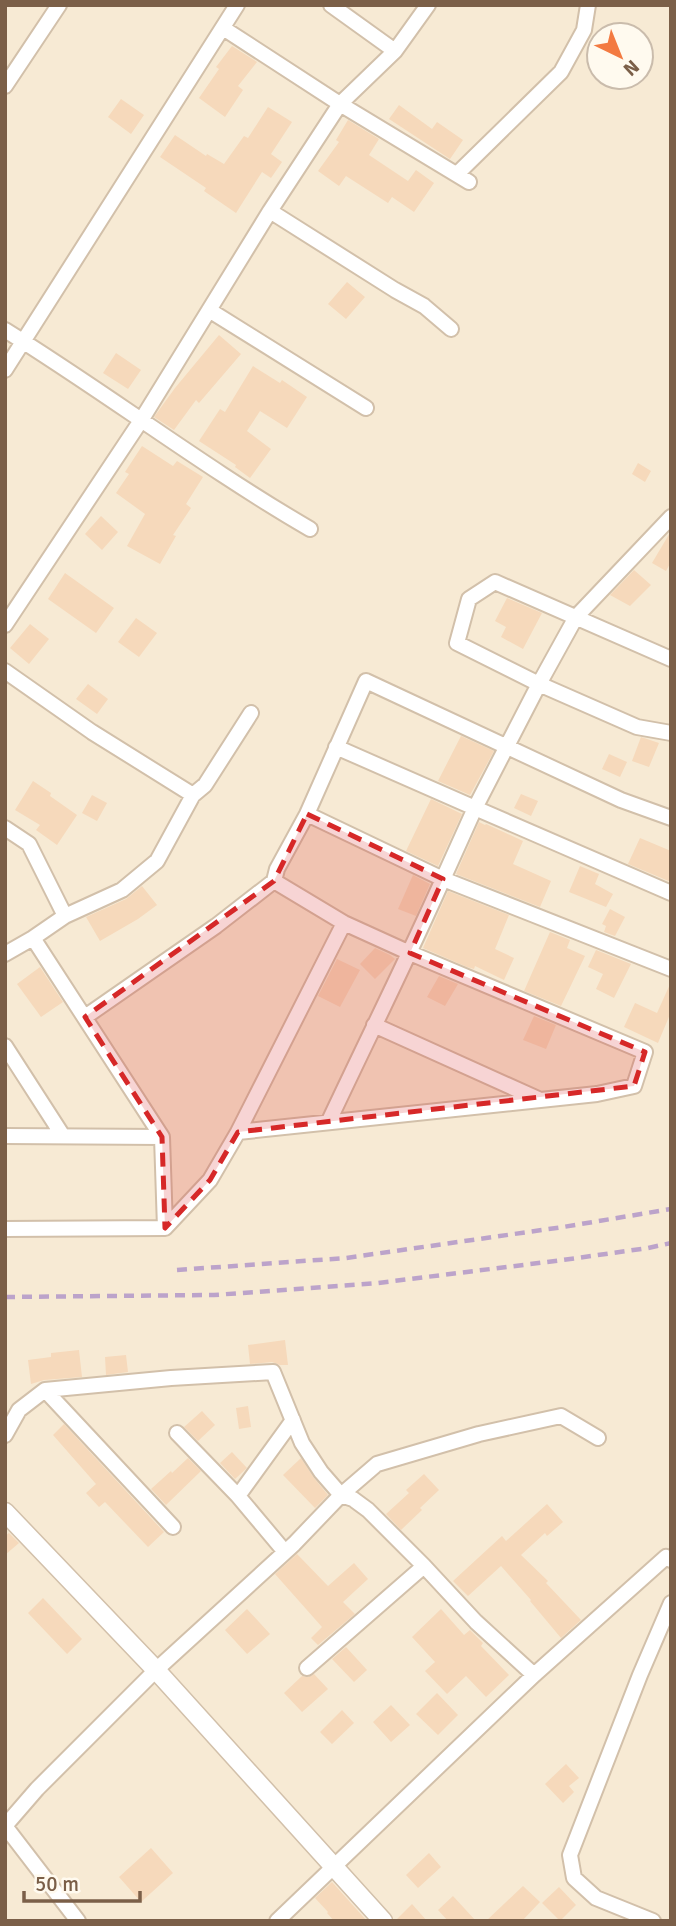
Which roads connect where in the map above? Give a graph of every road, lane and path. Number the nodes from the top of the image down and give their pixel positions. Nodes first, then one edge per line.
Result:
1 (58, 5) edge
2 (237, 5) edge
3 (331, 5) edge
4 (428, 5) edge
5 (588, 5) edge
6 (223, 28) junction
7 (395, 51) junction
8 (5, 86) edge
9 (340, 104) junction
10 (270, 211) junction
11 (209, 310) junction
12 (451, 329) dead end
13 (5, 330) edge
14 (24, 341) junction
15 (5, 370) edge
16 (366, 408) dead end
17 (142, 419) junction
18 (671, 517) edge
19 (310, 529) dead end
20 (576, 617) junction
21 (5, 625) edge
22 (671, 659) edge
23 (5, 671) edge
24 (539, 684) junction
25 (251, 713) dead end
26 (671, 733) edge
27 (507, 746) junction
28 (336, 747) junction
29 (193, 795) junction
30 (475, 808) junction
31 (307, 814) junction
32 (671, 818) edge
33 (5, 828) edge
34 (443, 878) junction
35 (274, 881) junction
36 (671, 893) edge
37 (65, 916) junction
38 (344, 923) junction
39 (33, 938) junction
40 (410, 953) junction
41 (5, 954) edge
42 (669, 965) edge
43 (85, 1017) junction
44 (373, 1026) junction
45 (5, 1046) edge
46 (539, 1100) junction
47 (329, 1121) junction
48 (238, 1132) junction
49 (5, 1136) edge
50 (63, 1136) junction
51 (162, 1137) junction
52 (166, 1228) junction
53 (5, 1229) edge
54 (44, 1390) junction
55 (293, 1420) junction
56 (177, 1433) dead end
57 (5, 1435) edge
58 (598, 1438) dead end
59 (341, 1495) junction
60 (237, 1496) junction
61 (5, 1512) edge
62 (173, 1527) dead end
63 (285, 1552) junction
64 (671, 1560) edge
65 (424, 1566) junction
66 (671, 1603) edge
67 (307, 1668) dead end
68 (156, 1671) junction
69 (534, 1675) junction
70 (5, 1826) edge
71 (333, 1866) junction
72 (78, 1921) edge
73 (277, 1921) edge
74 (383, 1921) edge
75 (653, 1921) edge

1 - 8 street
2 - 6 street
3 - 7 street
4 - 7 street
5 - 9 street
6 - 9 street
6 - 14 street
7 - 9 street
9 - 10 street
10 - 11 street
10 - 12 street
11 - 16 street
11 - 17 street
13 - 14 street
14 - 15 street
14 - 17 street
17 - 19 street
17 - 21 street
18 - 20 street
20 - 22 street
20 - 24 street
20 - 24 street
23 - 29 street
24 - 26 street
24 - 27 street
25 - 29 street
27 - 28 street
27 - 30 street
27 - 32 street
28 - 30 street
28 - 31 street
29 - 37 street
30 - 34 street
30 - 36 street
31 - 34 street
31 - 35 street
33 - 37 street
34 - 40 street
34 - 42 street
35 - 38 street
35 - 43 street
37 - 39 street
38 - 40 street
38 - 48 street
39 - 41 street
39 - 43 street
40 - 44 street
40 - 46 street
43 - 51 street
44 - 46 street
44 - 47 street
45 - 50 street
46 - 47 street
47 - 48 street
48 - 52 street
49 - 50 street
50 - 51 street
51 - 52 street
52 - 53 street
54 - 55 street
54 - 57 street
54 - 62 street
55 - 59 street
55 - 60 street
56 - 60 street
58 - 59 street
59 - 63 street
59 - 65 street
60 - 63 street
61 - 68 street
63 - 68 street
64 - 69 street
65 - 67 street
65 - 69 street
66 - 75 street
68 - 70 street
68 - 71 street
69 - 71 street
70 - 72 street
71 - 73 street
71 - 74 street

